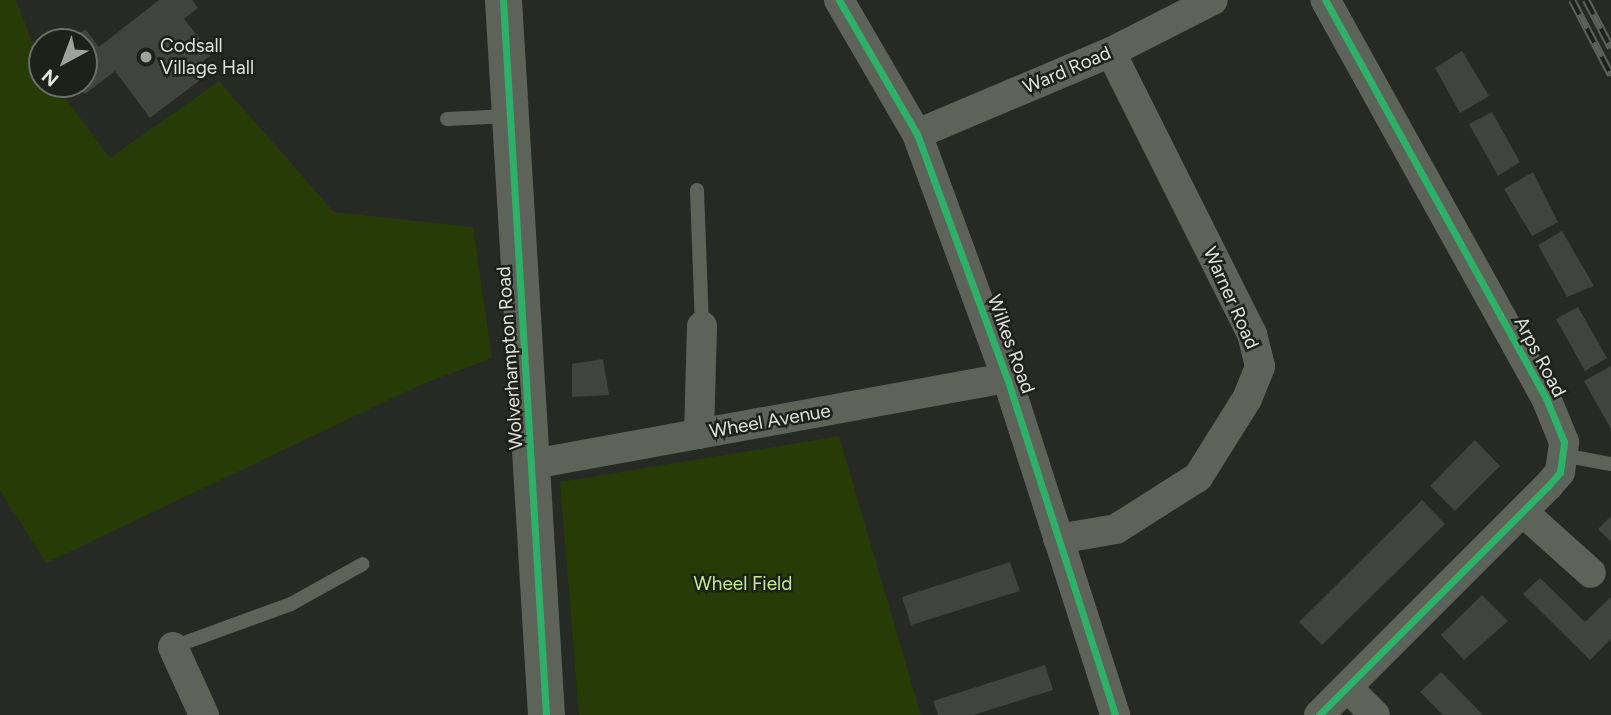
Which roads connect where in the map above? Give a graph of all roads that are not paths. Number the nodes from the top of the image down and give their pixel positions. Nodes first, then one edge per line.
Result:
1 (503, 0) edge
2 (839, 0) edge
3 (1213, 0) edge
4 (1325, 0) edge
5 (1111, 52) junction
6 (510, 116) junction
7 (447, 119) dead end
8 (917, 134) junction
9 (697, 190) dead end
10 (702, 326) joint
11 (1007, 378) junction
12 (699, 434) junction
13 (1562, 455) junction
14 (533, 464) junction
15 (1611, 464) edge
16 (1522, 512) junction
17 (1058, 539) junction
18 (363, 564) dead end
19 (1591, 573) dead end
20 (173, 647) joint
21 (1350, 690) junction
22 (204, 715) edge
23 (547, 715) edge
24 (1115, 715) edge
25 (1319, 715) edge
26 (1375, 715) edge

1 - 6 street, Wolverhampton Road
2 - 8 street, Wilkes Road
3 - 5 street, Ward Road
4 - 13 street, Arps Road
5 - 8 street, Ward Road
5 - 17 street, Warner Road
6 - 7 lane
6 - 14 street, Wolverhampton Road
8 - 11 street, Wilkes Road
9 - 10 lane
10 - 12 street
11 - 12 street, Wheel Avenue
11 - 17 street, Wilkes Road
12 - 14 street, Wheel Avenue
13 - 15 lane
13 - 16 street
14 - 23 street, Wolverhampton Road
16 - 19 street
16 - 21 street
17 - 24 street, Wilkes Road
18 - 20 lane
20 - 22 street
21 - 25 street
21 - 26 street

